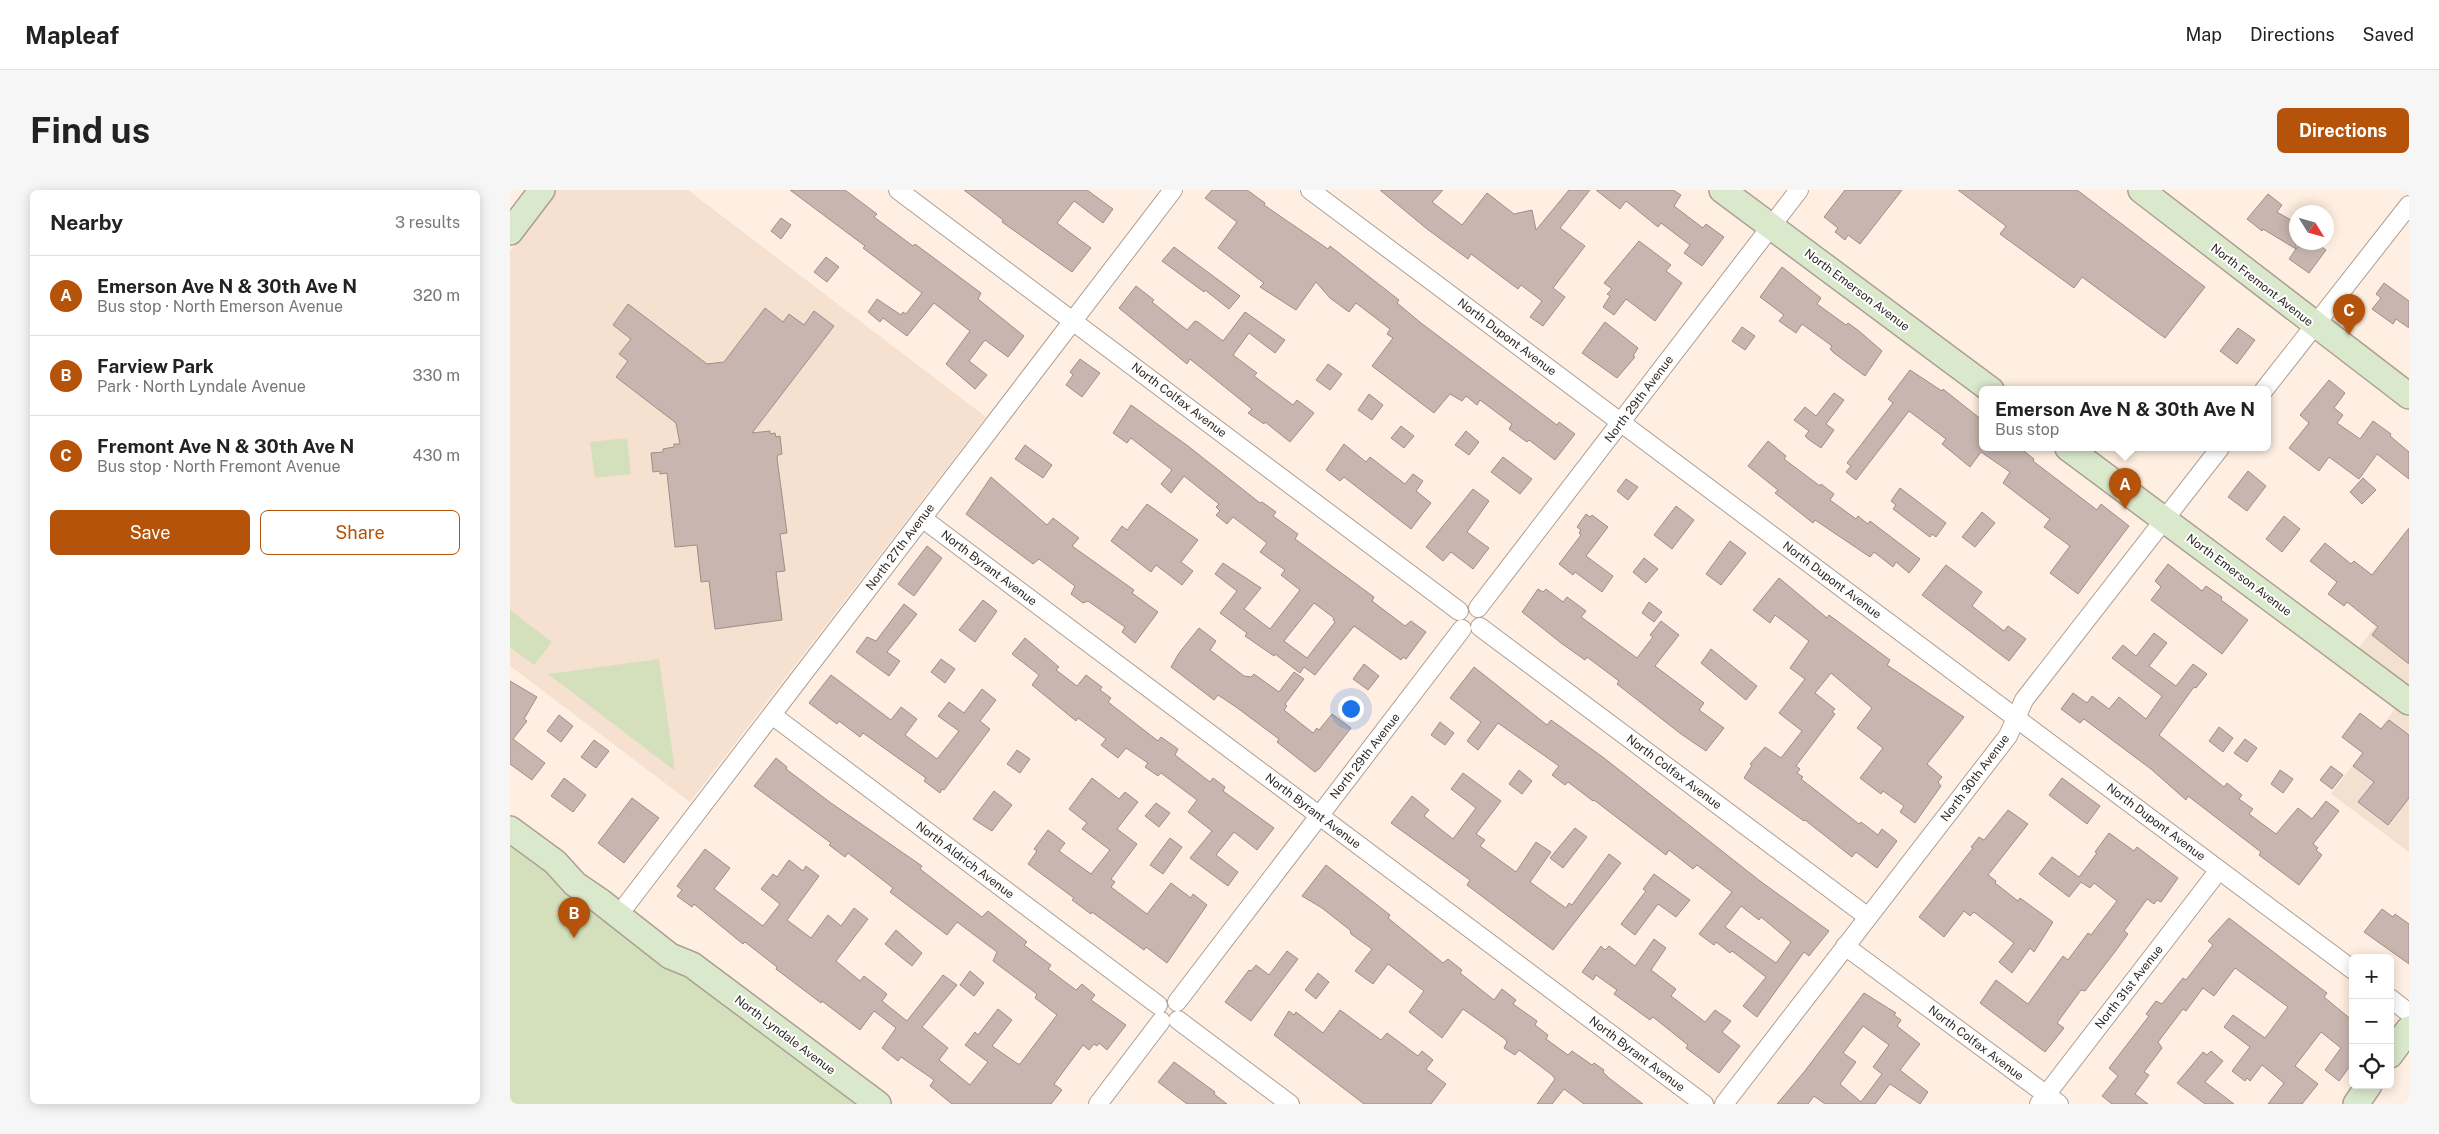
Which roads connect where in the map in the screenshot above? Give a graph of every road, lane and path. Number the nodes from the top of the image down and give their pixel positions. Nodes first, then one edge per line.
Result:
1 (542, 190) edge
2 (898, 190) edge
3 (1173, 190) edge
4 (1310, 190) edge
5 (1722, 190) edge
6 (1799, 190) edge
7 (2141, 190) edge
8 (2409, 206) edge
9 (1771, 227) junction
10 (510, 232) edge
11 (1073, 320) junction
12 (2315, 326) junction
13 (1986, 386) edge
14 (2267, 386) edge
15 (2409, 396) edge
16 (1622, 422) junction
17 (2072, 451) edge
18 (2218, 451) edge
19 (922, 518) junction
20 (2164, 520) junction
21 (1478, 608) junction
22 (1459, 611) junction
23 (1480, 627) junction
24 (1462, 629) junction
25 (2409, 702) edge
26 (772, 714) junction
27 (2016, 718) junction
28 (1319, 816) junction
29 (510, 829) edge
30 (555, 862) junction
31 (2219, 870) junction
32 (628, 904) junction
33 (1868, 917) junction
34 (1845, 946) junction
35 (692, 965) junction
36 (2349, 967) edge
37 (2391, 999) edge
38 (2409, 1012) edge
39 (1166, 1015) junction
40 (2409, 1029) edge
41 (2394, 1050) edge
42 (2366, 1089) edge
43 (2048, 1101) edge
44 (878, 1104) edge
45 (1098, 1104) edge
46 (1290, 1104) edge
47 (1704, 1104) edge
48 (1724, 1104) edge
49 (2356, 1104) edge

1 - 10 street
2 - 11 street, North Colfax Avenue
3 - 11 street, North 27th Avenue
4 - 16 street, North Dupont Avenue
5 - 9 street, North Emerson Avenue
6 - 9 street, North 29th Avenue
7 - 12 street, North Fremont Avenue
8 - 12 street
9 - 13 street, North Emerson Avenue
9 - 16 street, North 29th Avenue
11 - 19 street, North 27th Avenue
11 - 22 street, North Colfax Avenue
12 - 14 street
12 - 15 street, North Fremont Avenue
16 - 21 street, North 29th Avenue
16 - 27 street, North Dupont Avenue
17 - 20 street, North Emerson Avenue
18 - 20 street, North 30th Avenue
19 - 26 street, North 27th Avenue
19 - 28 street, North Byrant Avenue
20 - 25 street, North Emerson Avenue
20 - 27 street, North 30th Avenue
21 - 22 street
21 - 23 street
22 - 24 street
23 - 24 street
23 - 33 street, North Colfax Avenue
24 - 28 street, North 29th Avenue
26 - 32 street, North 27th Avenue
26 - 39 street, North Aldrich Avenue
27 - 31 street, North Dupont Avenue
27 - 33 street, North 30th Avenue
28 - 39 street, North 29th Avenue
28 - 47 street, North Byrant Avenue
29 - 30 street, North Lyndale Avenue
30 - 32 street, North Lyndale Avenue
30 - 35 street, North Lyndale Avenue
31 - 36 street, North Dupont Avenue
31 - 43 street, North 31st Avenue
32 - 35 street, North Lyndale Avenue
33 - 34 street, North 30th Avenue
34 - 43 street, North Colfax Avenue
34 - 48 street, North 30th Avenue
35 - 44 street, North Lyndale Avenue
37 - 38 street
39 - 45 street
39 - 46 street, North Aldrich Avenue
40 - 41 street
42 - 49 street

